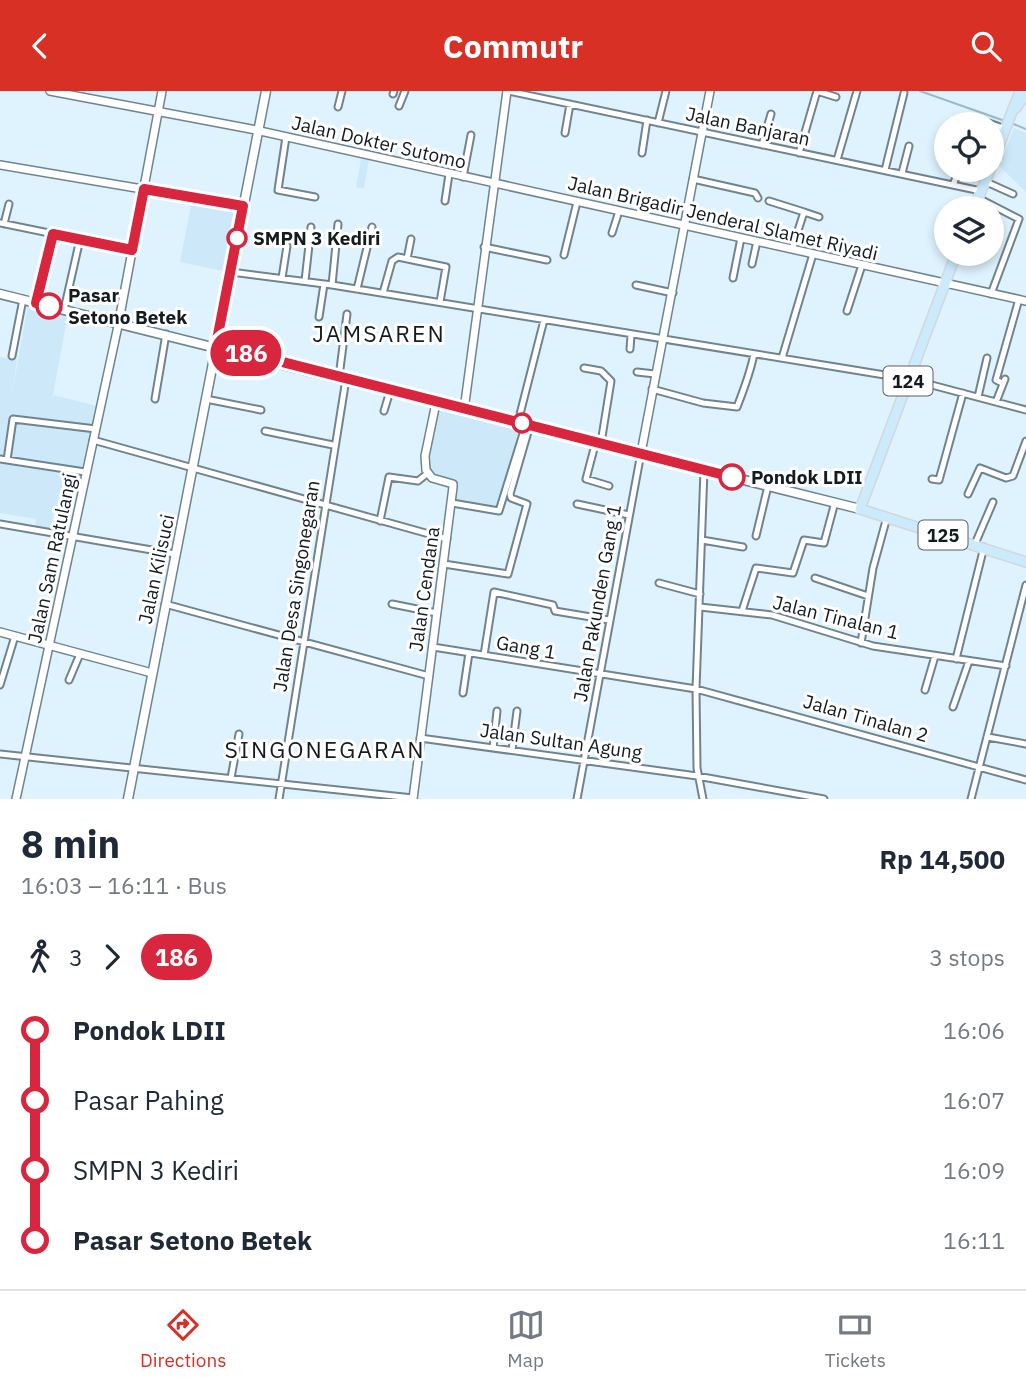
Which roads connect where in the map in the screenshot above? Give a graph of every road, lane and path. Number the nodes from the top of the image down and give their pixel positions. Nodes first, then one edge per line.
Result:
1 (50, 91) edge
2 (162, 91) edge
3 (266, 91) edge
4 (342, 91) edge
5 (405, 91) edge
6 (508, 91) edge
7 (666, 91) edge
8 (709, 91) edge
9 (817, 91) edge
10 (857, 91) edge
11 (1020, 91) edge
12 (904, 93) dead end
13 (1026, 95) edge
14 (835, 97) dead end
15 (570, 104) junction
16 (399, 106) dead end
17 (338, 107) dead end
18 (159, 110) junction
19 (772, 114) dead end
20 (647, 120) junction
21 (1004, 120) edge
22 (1011, 120) junction
23 (658, 123) junction
24 (258, 131) junction
25 (702, 132) junction
26 (565, 133) dead end
27 (471, 135) dead end
28 (1004, 136) edge
29 (286, 137) junction
30 (762, 145) junction
31 (909, 146) dead end
32 (642, 153) dead end
33 (799, 153) junction
34 (837, 160) junction
35 (0, 165) edge
36 (885, 170) junction
37 (902, 173) junction
38 (449, 174) junction
39 (463, 177) junction
40 (692, 179) junction
41 (954, 182) edge
42 (985, 182) edge
43 (494, 184) junction
44 (953, 185) junction
45 (144, 189) junction
46 (981, 190) junction
47 (1013, 194) dead end
48 (979, 196) edge
49 (315, 197) dead end
50 (758, 198) dead end
51 (445, 201) dead end
52 (769, 201) dead end
53 (577, 202) junction
54 (9, 204) dead end
55 (243, 206) junction
56 (619, 211) junction
57 (804, 212) junction
58 (819, 217) dead end
59 (2, 223) edge
60 (338, 224) dead end
61 (684, 225) junction
62 (311, 227) dead end
63 (372, 227) dead end
64 (612, 233) dead end
65 (53, 234) junction
66 (741, 238) junction
67 (80, 239) junction
68 (411, 239) dead end
69 (757, 241) junction
70 (287, 246) dead end
71 (484, 247) junction
72 (792, 249) junction
73 (132, 250) junction
74 (813, 254) junction
75 (564, 255) dead end
76 (407, 259) junction
77 (547, 260) dead end
78 (752, 264) dead end
79 (862, 265) junction
80 (952, 266) edge
81 (231, 272) junction
82 (282, 278) junction
83 (733, 278) dead end
84 (305, 281) junction
85 (324, 284) junction
86 (945, 284) junction
87 (332, 285) junction
88 (636, 285) dead end
89 (357, 289) junction
90 (383, 293) junction
91 (673, 293) junction
92 (0, 294) edge
93 (991, 294) junction
94 (23, 299) junction
95 (1022, 300) edge
96 (36, 303) junction
97 (440, 303) junction
98 (477, 308) junction
99 (64, 310) junction
100 (847, 311) dead end
101 (347, 314) dead end
102 (319, 317) dead end
103 (544, 320) junction
104 (119, 323) junction
105 (166, 334) junction
106 (631, 335) junction
107 (663, 340) junction
108 (216, 345) junction
109 (630, 349) dead end
110 (754, 353) junction
111 (12, 356) dead end
112 (782, 358) junction
113 (987, 358) dead end
114 (584, 368) dead end
115 (637, 372) dead end
116 (655, 374) junction
117 (342, 378) junction
118 (909, 379) junction
119 (652, 389) junction
120 (390, 391) junction
121 (963, 393) junction
122 (978, 397) junction
123 (155, 399) dead end
124 (206, 399) junction
125 (996, 402) junction
126 (436, 403) junction
127 (261, 410) dead end
128 (464, 410) junction
129 (1026, 410) edge
130 (384, 411) dead end
131 (524, 424) junction
132 (96, 429) junction
133 (265, 431) dead end
134 (93, 440) junction
135 (1026, 441) edge
136 (598, 442) junction
137 (333, 445) junction
138 (640, 453) junction
139 (0, 459) edge
140 (7, 460) junction
141 (192, 468) junction
142 (704, 470) junction
143 (85, 472) junction
144 (428, 473) junction
145 (932, 479) dead end
146 (609, 486) dead end
147 (768, 486) junction
148 (968, 494) dead end
149 (993, 502) dead end
150 (452, 503) junction
151 (838, 503) junction
152 (577, 504) dead end
153 (325, 506) junction
154 (860, 509) junction
155 (629, 515) junction
156 (887, 517) junction
157 (380, 521) junction
158 (0, 524) edge
159 (755, 536) dead end
160 (71, 537) junction
161 (447, 539) junction
162 (702, 540) junction
163 (980, 546) junction
164 (743, 547) dead end
165 (175, 554) junction
166 (1026, 562) edge
167 (444, 563) junction
168 (815, 578) dead end
169 (659, 583) dead end
170 (1026, 585) edge
171 (700, 593) junction
172 (868, 596) junction
173 (165, 604) junction
174 (392, 604) dead end
175 (699, 607) junction
176 (742, 611) junction
177 (437, 613) junction
178 (1023, 614) edge
179 (609, 621) junction
180 (0, 632) edge
181 (15, 636) junction
182 (302, 643) junction
183 (862, 643) junction
184 (50, 646) junction
185 (433, 647) junction
186 (469, 653) junction
187 (80, 654) junction
188 (484, 655) junction
189 (935, 656) junction
190 (956, 659) junction
191 (969, 661) junction
192 (1006, 666) junction
193 (152, 673) junction
194 (600, 675) junction
195 (429, 676) junction
196 (69, 680) dead end
197 (0, 685) edge
198 (696, 689) junction
199 (925, 690) dead end
200 (463, 693) dead end
201 (953, 707) dead end
202 (497, 711) dead end
203 (517, 711) dead end
204 (239, 734) dead end
205 (988, 737) junction
206 (420, 738) junction
207 (1026, 744) edge
208 (493, 748) junction
209 (512, 750) junction
210 (0, 754) edge
211 (26, 756) junction
212 (584, 759) junction
213 (136, 767) junction
214 (980, 767) junction
215 (697, 776) junction
216 (231, 778) junction
217 (1026, 780) edge
218 (281, 784) junction
219 (803, 797) edge
220 (16, 799) edge
221 (128, 799) edge
222 (278, 799) edge
223 (413, 799) edge
224 (576, 799) edge
225 (703, 799) edge
226 (824, 799) edge
227 (971, 799) edge

1 - 18 street, Jalan Dokter Sutomo
2 - 18 street, Jalan Sam Ratulangi
3 - 24 main road, Jalan Kilisuci
4 - 17 street
5 - 16 street
6 - 15 street, Jalan Banjaran
6 - 43 street
7 - 23 street
8 - 25 street
9 - 14 street
9 - 33 street
10 - 34 street
11 - 22 main road
12 - 36 street
13 - 22 main road
15 - 20 street, Jalan Banjaran
15 - 26 street
18 - 24 street, Jalan Dokter Sutomo
18 - 45 street, Jalan Sam Ratulangi
19 - 30 street
20 - 23 street, Jalan Banjaran
20 - 32 street
21 - 22 street
22 - 28 main road
23 - 25 street, Jalan Banjaran
24 - 29 street, Jalan Dokter Sutomo
24 - 55 main road, Jalan Kilisuci
25 - 30 street, Jalan Banjaran
25 - 40 street
27 - 39 street
29 - 38 street, Jalan Dokter Sutomo
29 - 49 street
30 - 33 street, Jalan Banjaran
31 - 37 street
33 - 34 street, Jalan Banjaran
34 - 36 street, Jalan Banjaran
35 - 45 street
36 - 37 street, Jalan Banjaran
37 - 44 street, Jalan Banjaran
38 - 39 street, Jalan Dokter Sutomo
38 - 51 street
39 - 43 street, Jalan Dokter Sutomo
40 - 50 street
40 - 61 street
41 - 44 street
42 - 46 main road
43 - 53 street, Jalan Brigadir Jenderal Slamet Riyadi
43 - 71 street
44 - 46 street, Jalan Banjaran
45 - 55 street
45 - 73 street, Jalan Sam Ratulangi
46 - 47 street
46 - 48 main road
46 - 93 street
52 - 57 street
53 - 56 street, Jalan Brigadir Jenderal Slamet Riyadi
53 - 75 street
54 - 59 street
55 - 81 main road, Jalan Kilisuci
56 - 61 street, Jalan Brigadir Jenderal Slamet Riyadi
56 - 64 street
57 - 58 street
57 - 72 street
59 - 65 street
60 - 87 street
61 - 66 street, Jalan Brigadir Jenderal Slamet Riyadi
61 - 91 street
62 - 84 street
63 - 89 street
65 - 67 street
65 - 96 street
66 - 69 street, Jalan Brigadir Jenderal Slamet Riyadi
66 - 83 street
67 - 73 street
67 - 99 street
68 - 76 street
69 - 72 street, Jalan Brigadir Jenderal Slamet Riyadi
69 - 78 street
70 - 82 street
71 - 77 street
71 - 98 street
72 - 74 street, Jalan Brigadir Jenderal Slamet Riyadi
73 - 104 street, Jalan Sam Ratulangi
74 - 79 street, Jalan Brigadir Jenderal Slamet Riyadi
74 - 112 street
76 - 90 street
76 - 97 street
79 - 86 street, Jalan Brigadir Jenderal Slamet Riyadi
79 - 100 street
80 - 86 main road, 124
81 - 82 street
81 - 108 main road, Jalan Kilisuci
82 - 84 street
84 - 85 street
85 - 87 street
85 - 102 street
86 - 93 street, Jalan Brigadir Jenderal Slamet Riyadi
86 - 118 main road, 124
87 - 89 street
88 - 91 street
89 - 90 street
90 - 97 street
91 - 107 street
92 - 94 main road
93 - 95 street, Jalan Brigadir Jenderal Slamet Riyadi
94 - 96 main road
94 - 111 street
95 - 125 street
96 - 99 main road
97 - 98 street
98 - 103 street
98 - 128 street
99 - 104 main road
101 - 117 street, Jalan Desa Singonegaran
103 - 106 street
103 - 131 street
104 - 105 main road
104 - 132 street, Jalan Sam Ratulangi
105 - 108 main road
105 - 123 street
106 - 107 street
106 - 109 street
107 - 110 street
107 - 116 street
108 - 117 main road
108 - 124 main road, Jalan Kilisuci
110 - 112 street
110 - 119 street
112 - 118 street
113 - 122 street
114 - 136 street
115 - 116 street
116 - 119 street
117 - 120 main road
117 - 137 street, Jalan Desa Singonegaran
118 - 121 street
118 - 154 main road, 124
119 - 138 street
120 - 126 main road
120 - 130 street
121 - 122 street
121 - 145 street
122 - 125 street
124 - 127 street
124 - 141 main road, Jalan Kilisuci
125 - 129 street
126 - 128 main road
126 - 144 street
128 - 131 main road
131 - 136 main road
131 - 150 street
131 - 167 street
132 - 134 street, Jalan Sam Ratulangi
132 - 140 street
133 - 137 street
134 - 141 street
134 - 143 street, Jalan Sam Ratulangi
135 - 148 street
136 - 138 main road
136 - 146 street
137 - 153 street, Jalan Desa Singonegaran
138 - 142 main road
138 - 155 street, Jalan Pakunden Gang 1
139 - 140 street
140 - 143 street
141 - 153 street
141 - 165 main road, Jalan Kilisuci
142 - 147 main road
142 - 162 street
143 - 160 street, Jalan Sam Ratulangi
144 - 150 street, Jalan Cendana
144 - 157 street
147 - 151 main road
147 - 159 street
149 - 163 street
150 - 161 street, Jalan Cendana
151 - 154 main road
151 - 176 street
152 - 155 street
153 - 157 street
153 - 182 street, Jalan Desa Singonegaran
154 - 156 main road, 125
155 - 179 street, Jalan Pakunden Gang 1
156 - 163 main road, 125
156 - 172 street
157 - 161 street
158 - 160 street
160 - 165 street
160 - 184 street, Jalan Sam Ratulangi
161 - 167 street, Jalan Cendana
162 - 164 street
162 - 171 street
163 - 166 main road, 125
163 - 190 street
165 - 173 main road, Jalan Kilisuci
167 - 177 street, Jalan Cendana
168 - 172 street
169 - 171 street
170 - 178 street
171 - 175 street
172 - 183 street
173 - 182 street
173 - 193 main road, Jalan Kilisuci
174 - 177 street
175 - 176 street, Jalan Tinalan 1
175 - 198 street
176 - 183 street, Jalan Tinalan 1
177 - 185 street, Jalan Cendana
178 - 192 street
179 - 188 street
179 - 194 street, Jalan Pakunden Gang 1
180 - 181 street
181 - 184 street
181 - 197 street
182 - 195 street
182 - 218 street, Jalan Desa Singonegaran
183 - 189 street, Jalan Tinalan 1
184 - 187 street
184 - 211 street, Jalan Sam Ratulangi
185 - 186 street, Gang 1
185 - 195 street, Jalan Cendana
186 - 188 street, Gang 1
186 - 200 street
187 - 193 street
187 - 196 street
188 - 194 street, Gang 1
189 - 190 street, Jalan Tinalan 1
189 - 199 street
190 - 191 street, Jalan Tinalan 1
191 - 192 street, Jalan Tinalan 1
191 - 201 street
192 - 205 street
193 - 213 main road, Jalan Kilisuci
194 - 198 street, Gang 1
194 - 212 street, Jalan Pakunden Gang 1
195 - 206 street, Jalan Cendana
198 - 214 street, Jalan Tinalan 2
198 - 215 street
202 - 208 street
203 - 209 street
204 - 216 street
205 - 207 street
205 - 214 street
206 - 208 street, Jalan Sultan Agung
206 - 223 street, Jalan Cendana
208 - 209 street, Jalan Sultan Agung
209 - 212 street, Jalan Sultan Agung
210 - 211 street
211 - 213 street
211 - 220 street, Jalan Sam Ratulangi
212 - 215 street, Jalan Sultan Agung
212 - 224 street, Jalan Pakunden Gang 1
213 - 216 street
213 - 221 main road, Jalan Kilisuci
214 - 217 street, Jalan Tinalan 2
214 - 227 street
215 - 219 street, Jalan Sultan Agung
215 - 225 street
216 - 218 street
218 - 222 street, Jalan Desa Singonegaran
218 - 223 street
219 - 226 street, Jalan Sultan Agung

